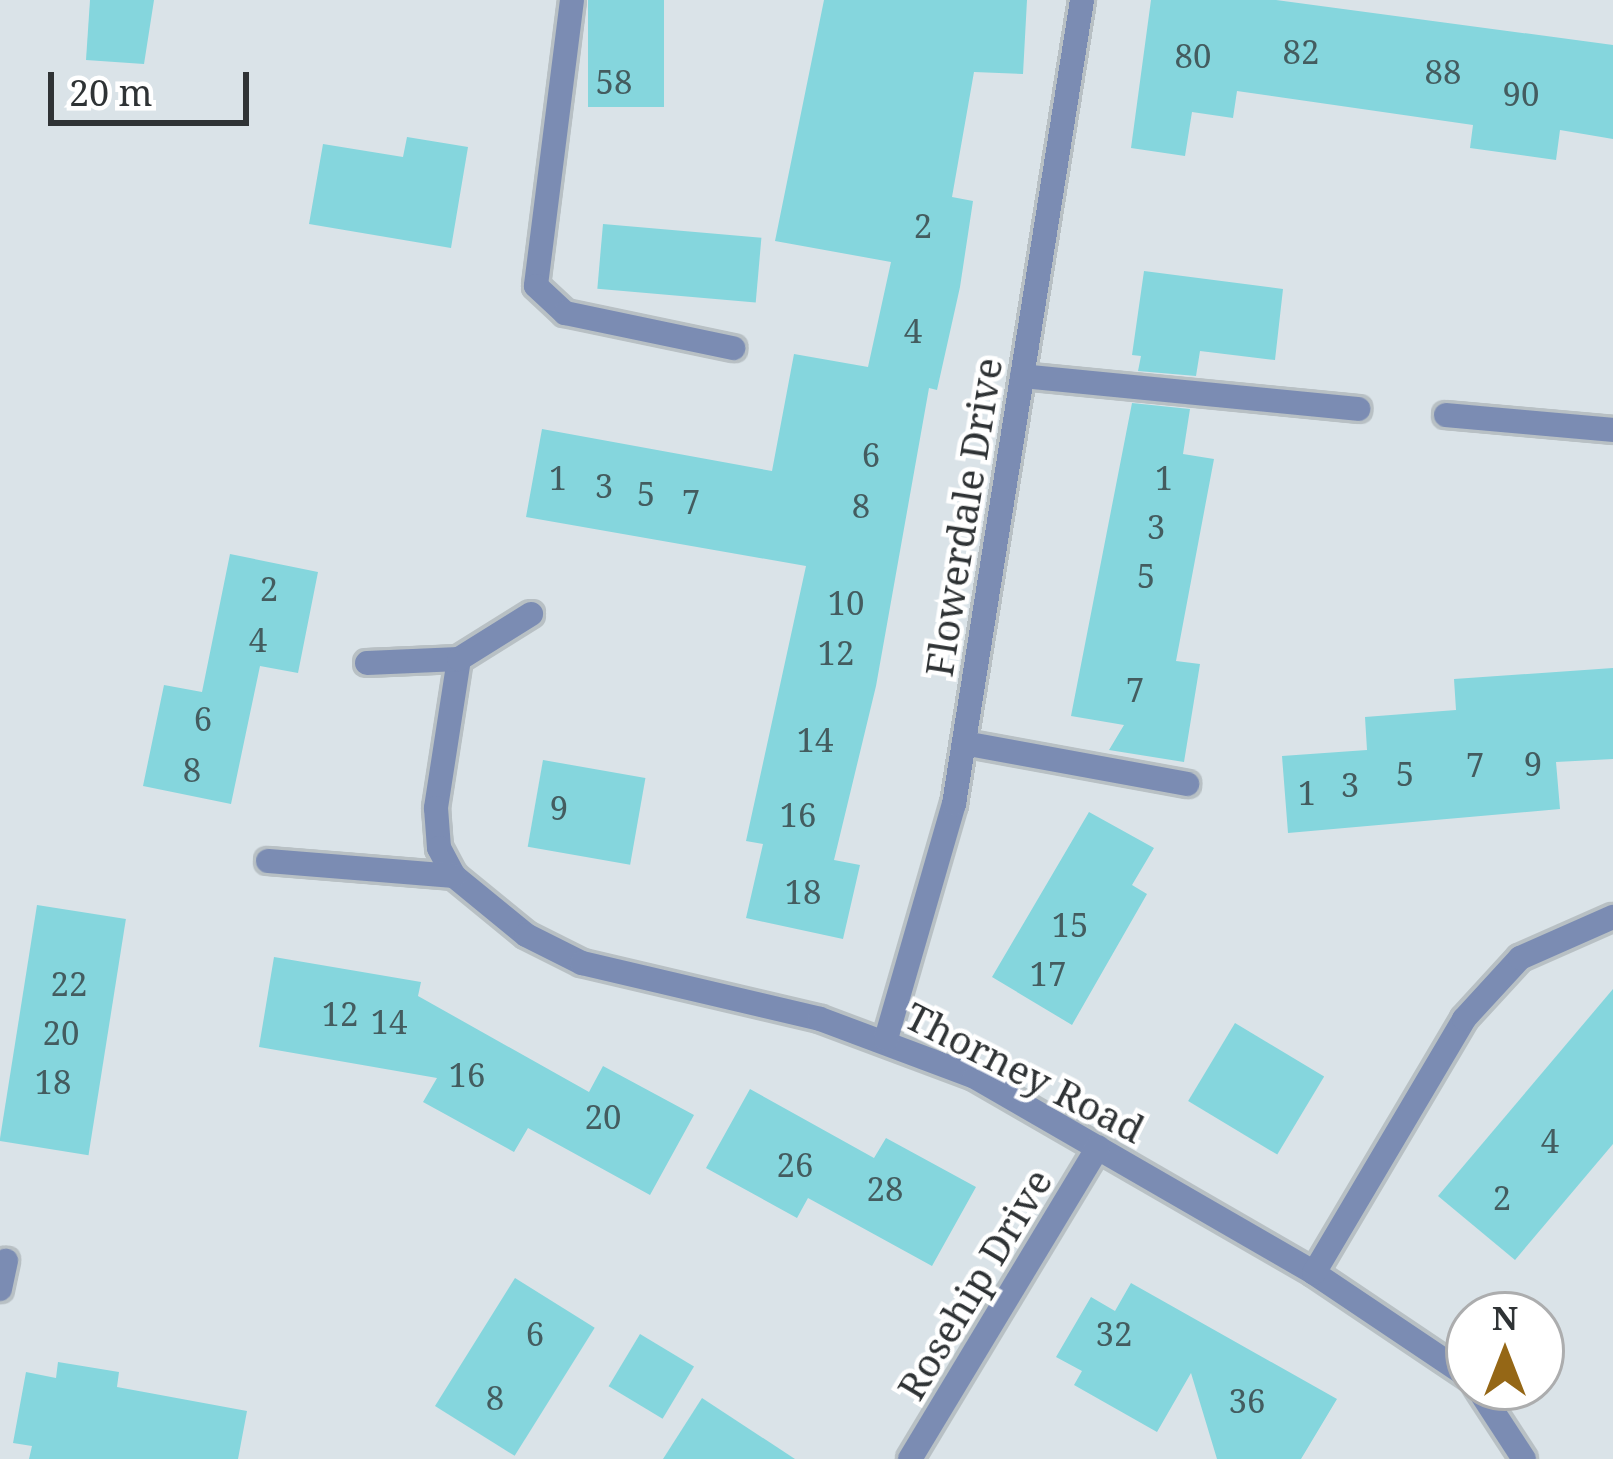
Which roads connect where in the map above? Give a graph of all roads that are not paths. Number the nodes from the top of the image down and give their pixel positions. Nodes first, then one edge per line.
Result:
1 (572, 0) edge
2 (1082, 0) edge
3 (734, 348) dead end
4 (1022, 376) junction
5 (1358, 409) dead end
6 (1446, 415) dead end
7 (1613, 430) edge
8 (531, 614) dead end
9 (459, 659) junction
10 (367, 663) dead end
11 (964, 743) junction
12 (1187, 784) dead end
13 (268, 861) dead end
14 (454, 877) junction
15 (1613, 917) edge
16 (886, 1039) junction
17 (1098, 1147) junction
18 (6, 1261) dead end
19 (1314, 1273) junction
20 (0, 1289) edge
21 (1445, 1361) edge
22 (1493, 1411) edge
23 (910, 1459) edge
24 (1524, 1459) edge

1 - 3 street
2 - 4 street, Flowerdale Drive
4 - 5 street
4 - 11 street, Flowerdale Drive
6 - 7 street
8 - 9 street
9 - 10 street
9 - 14 street
11 - 12 street
11 - 16 street, Flowerdale Drive
13 - 14 street
14 - 16 street, Thorney Road
15 - 19 street
16 - 17 street, Thorney Road
17 - 19 street, Thorney Road
17 - 23 street, Rosehip Drive
18 - 20 street
19 - 21 street, Thorney Road
22 - 24 street

